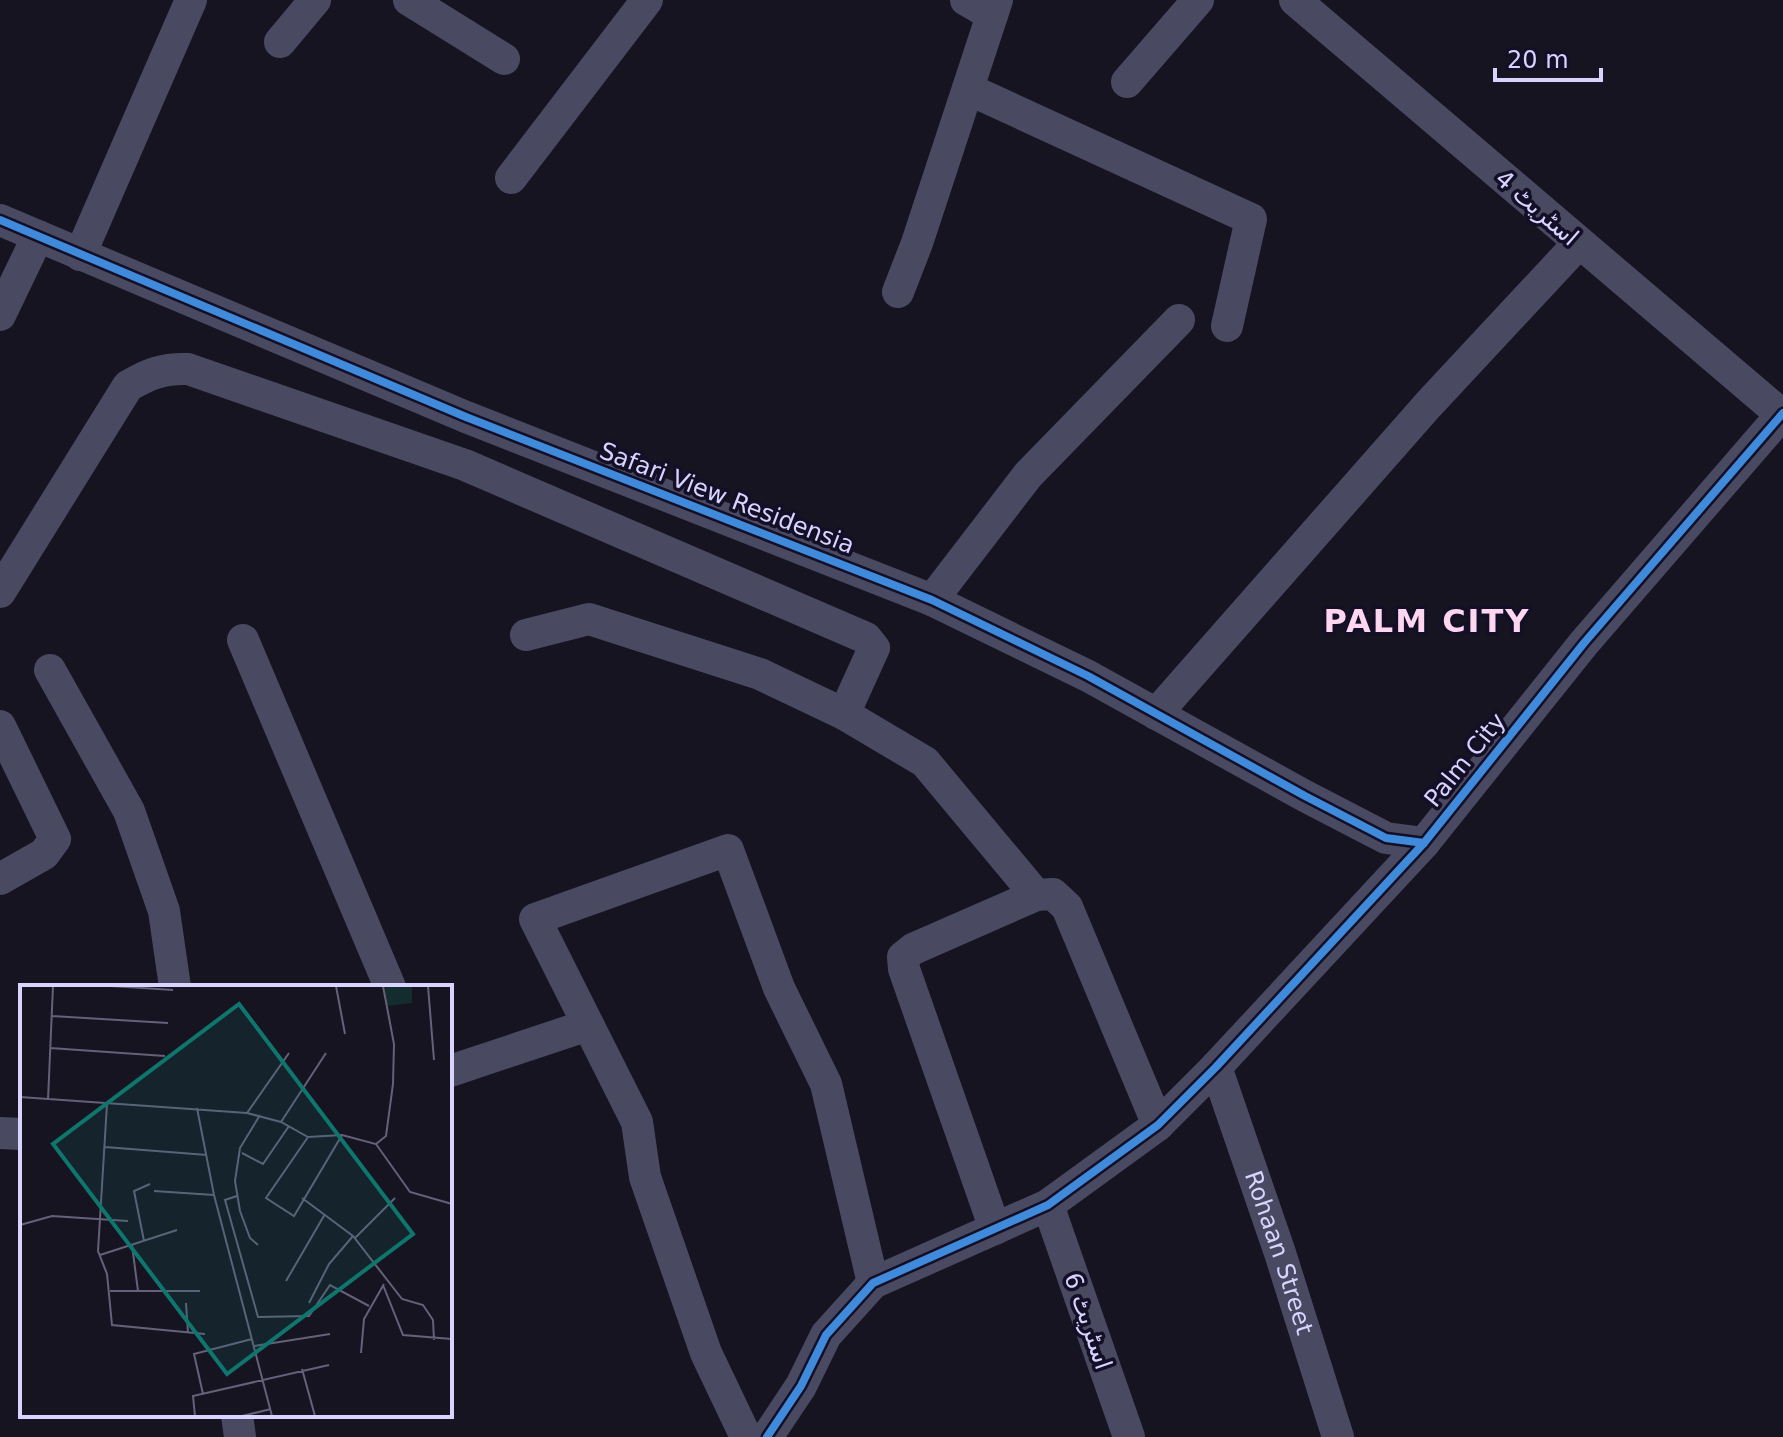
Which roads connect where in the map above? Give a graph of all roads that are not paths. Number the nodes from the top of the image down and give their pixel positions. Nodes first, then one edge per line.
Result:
1 (191, 0) edge
2 (315, 0) edge
3 (409, 0) edge
4 (647, 0) edge
5 (1198, 0) edge
6 (1295, 0) edge
7 (985, 5) edge
8 (280, 42) dead end
9 (504, 59) dead end
10 (1127, 82) dead end
11 (968, 89) junction
12 (511, 178) dead end
13 (0, 220) edge
14 (38, 236) junction
15 (1578, 244) junction
16 (80, 255) junction
17 (898, 292) dead end
18 (0, 315) edge
19 (1179, 320) dead end
20 (1227, 326) dead end
21 (1782, 414) edge
22 (0, 592) edge
23 (932, 600) junction
24 (526, 635) dead end
25 (243, 640) dead end
26 (50, 670) dead end
27 (844, 714) junction
28 (1156, 714) junction
29 (0, 726) edge
30 (1424, 843) junction
31 (0, 879) edge
32 (1036, 895) junction
33 (175, 985) edge
34 (389, 985) edge
35 (588, 1025) junction
36 (1216, 1067) junction
37 (452, 1070) edge
38 (1158, 1125) junction
39 (0, 1133) edge
40 (20, 1134) edge
41 (1048, 1205) junction
42 (995, 1229) junction
43 (873, 1283) junction
44 (237, 1417) edge
45 (240, 1437) edge
46 (746, 1437) edge
47 (767, 1437) edge
48 (1129, 1437) edge
49 (1338, 1437) edge

1 - 16 street
2 - 8 street
3 - 9 street
4 - 12 street
5 - 10 street
6 - 15 street, اسٹریٹ 4
7 - 11 street
11 - 17 street
11 - 20 street
13 - 14 street, Safari View Residensia
14 - 16 street, Safari View Residensia
14 - 18 street
15 - 21 street, اسٹریٹ 4
15 - 28 street
16 - 23 street, Safari View Residensia
19 - 23 street
21 - 30 street, Palm City
22 - 27 street
23 - 28 street, Safari View Residensia
24 - 27 street
25 - 34 street
26 - 33 street
27 - 32 street
28 - 30 street, Safari View Residensia
29 - 31 street
30 - 36 street, Palm City
32 - 38 street
32 - 42 street
35 - 37 street
35 - 43 street
35 - 46 street
36 - 38 street, Palm City
36 - 49 street, Rohaan Street
38 - 41 street, Palm City
39 - 40 street
41 - 42 street, Palm City
41 - 48 street, اسٹریٹ 6
42 - 43 street, Palm City
43 - 47 street
44 - 45 street

